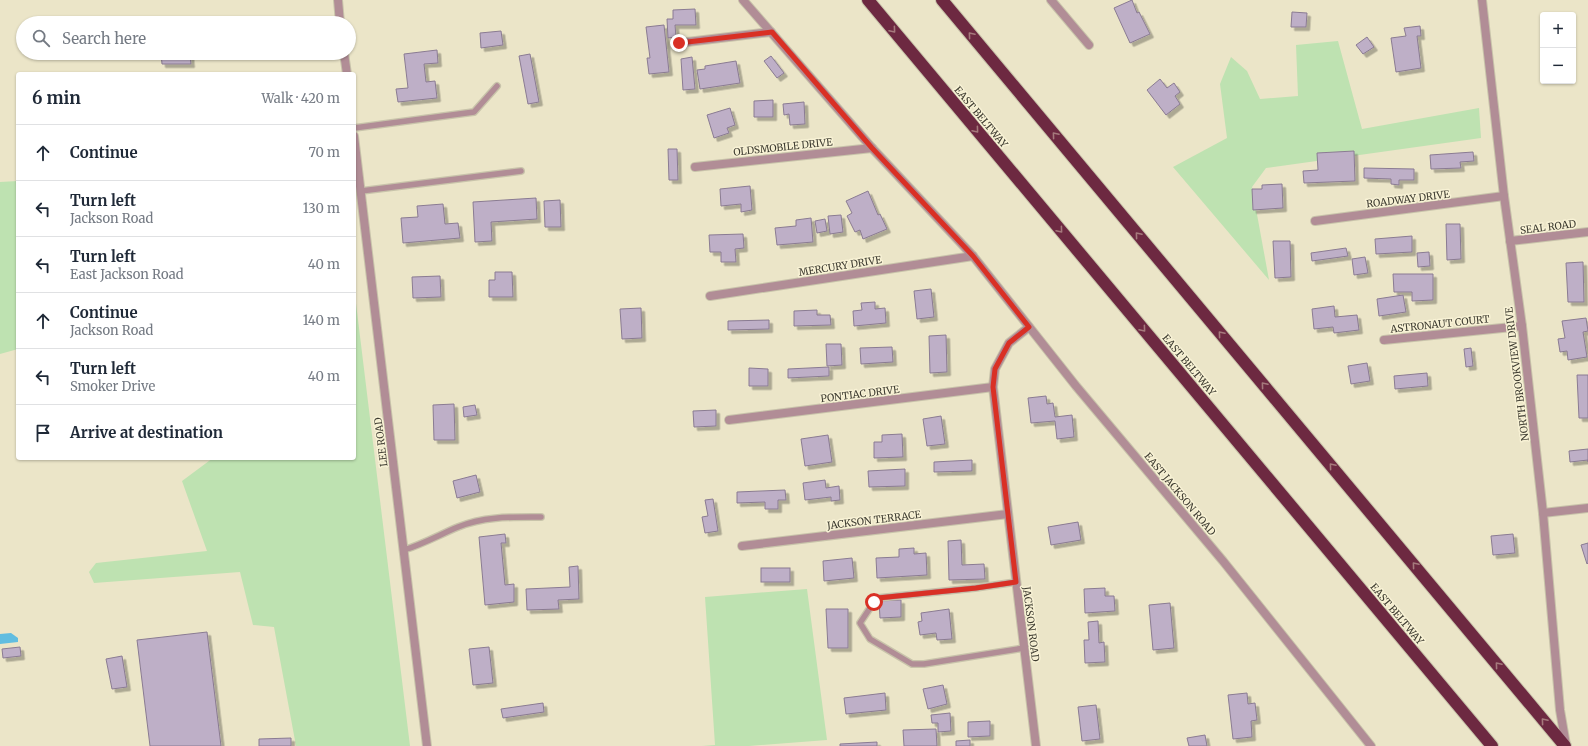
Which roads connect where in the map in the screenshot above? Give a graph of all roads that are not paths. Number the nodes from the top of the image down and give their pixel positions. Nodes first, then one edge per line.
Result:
1 (338, 0) edge
2 (743, 0) edge
3 (868, 0) edge
4 (942, 0) edge
5 (1051, 0) edge
6 (1482, 0) edge
7 (339, 16) edge
8 (772, 32) junction
9 (679, 43) dead end
10 (1089, 45) dead end
11 (345, 60) edge
12 (347, 72) edge
13 (497, 86) dead end
14 (356, 128) edge
15 (872, 148) junction
16 (356, 155) edge
17 (695, 167) dead end
18 (521, 170) dead end
19 (361, 191) junction
20 (1504, 196) junction
21 (1315, 221) dead end
22 (1588, 232) edge
23 (1510, 241) junction
24 (973, 256) junction
25 (710, 296) dead end
26 (1522, 326) junction
27 (1029, 327) junction
28 (1384, 340) dead end
29 (993, 387) junction
30 (729, 420) dead end
31 (1588, 508) edge
32 (1543, 513) junction
33 (1008, 514) junction
34 (541, 517) dead end
35 (742, 546) dead end
36 (404, 550) junction
37 (1016, 582) junction
38 (1024, 648) junction
39 (427, 746) edge
40 (1036, 746) edge
41 (1371, 746) edge
42 (1492, 746) edge
43 (1566, 746) edge

1 - 7 street
2 - 8 street
3 -> 42 highway, EAST BELTWAY
43 -> 4 highway
5 - 10 street
6 - 20 street, NORTH BROOKVIEW DRIVE
8 - 9 street
8 - 15 street
11 - 12 street
13 - 14 lane
15 - 17 street, OLDSMOBILE DRIVE
15 - 24 street
16 - 19 street, LEE ROAD
18 - 19 lane
19 - 36 street, LEE ROAD
20 - 21 street, ROADWAY DRIVE
20 - 23 street, NORTH BROOKVIEW DRIVE
22 - 23 street, SEAL ROAD
23 - 26 street, NORTH BROOKVIEW DRIVE
24 - 25 street, MERCURY DRIVE
24 - 27 street, EAST JACKSON ROAD
26 - 28 street, ASTRONAUT COURT
26 - 32 street, NORTH BROOKVIEW DRIVE
27 - 29 street, JACKSON ROAD
27 - 41 street, EAST JACKSON ROAD
29 - 30 street, PONTIAC DRIVE
29 - 33 street, JACKSON ROAD
31 - 32 street
32 - 43 street, NORTH BROOKVIEW DRIVE
33 - 35 street, JACKSON TERRACE
33 - 37 street, JACKSON ROAD
34 - 36 lane
36 - 39 street, LEE ROAD
37 - 38 street, JACKSON ROAD
37 - 38 lane
38 - 40 street, JACKSON ROAD

